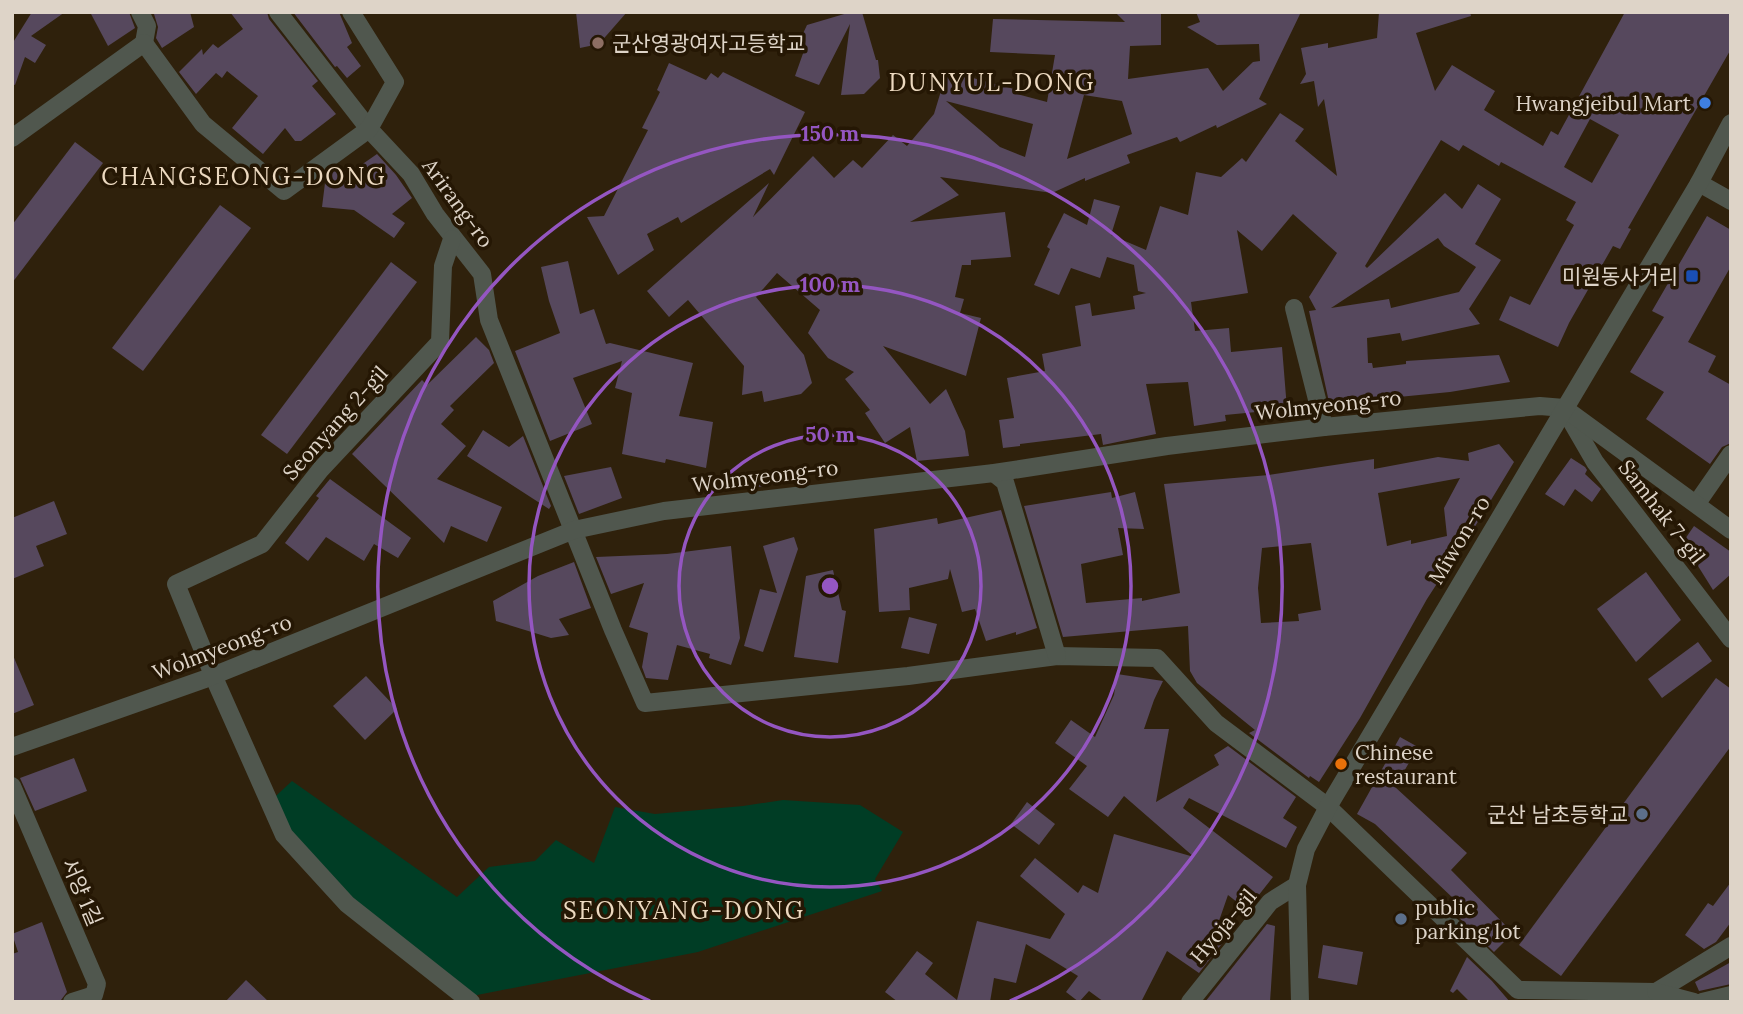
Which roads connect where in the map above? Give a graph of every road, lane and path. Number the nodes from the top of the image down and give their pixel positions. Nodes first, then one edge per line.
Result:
1 (140, 12) edge
2 (278, 12) edge
3 (351, 12) edge
4 (144, 43) junction
5 (1731, 123) edge
6 (369, 129) junction
7 (12, 138) edge
8 (1699, 183) junction
9 (1731, 201) edge
10 (453, 239) junction
11 (1294, 309) dead end
12 (1564, 408) junction
13 (1324, 427) junction
14 (1731, 454) edge
15 (993, 473) junction
16 (1697, 503) junction
17 (574, 530) junction
18 (1731, 530) edge
19 (1731, 639) edge
20 (1057, 656) junction
21 (12, 747) edge
22 (12, 786) edge
23 (1328, 807) junction
24 (1297, 886) junction
25 (1731, 946) edge
26 (1656, 992) junction
27 (1731, 995) edge
28 (72, 1002) edge
29 (471, 1002) edge
30 (1190, 1002) edge
31 (1300, 1002) edge
32 (1694, 1002) edge
33 (1702, 1002) edge

1 - 4 street
2 - 6 street, Arirang-ro
3 - 6 street
4 - 6 street
4 - 7 street
5 - 8 street, Miwon-ro
6 - 10 street, Arirang-ro
8 - 9 street
8 - 12 street, Miwon-ro
10 - 17 street, Arirang-ro
10 - 29 street, Seonyang 2-gil
11 - 13 street
12 - 13 street, Wolmyeong-ro
12 - 16 street
12 - 19 street, Samhak 7-gil
12 - 23 street, Miwon-ro
13 - 15 street, Wolmyeong-ro
14 - 16 street
15 - 17 street, Wolmyeong-ro
15 - 20 street
16 - 18 street
17 - 20 street, Arirang-ro
17 - 21 street, Wolmyeong-ro
20 - 23 street
22 - 28 street, 서양 1길
23 - 24 street, Miwon-ro
23 - 26 street
24 - 30 street, Hyoja-gil
24 - 31 street, Miwon-ro
25 - 26 street
26 - 32 street
27 - 33 street

